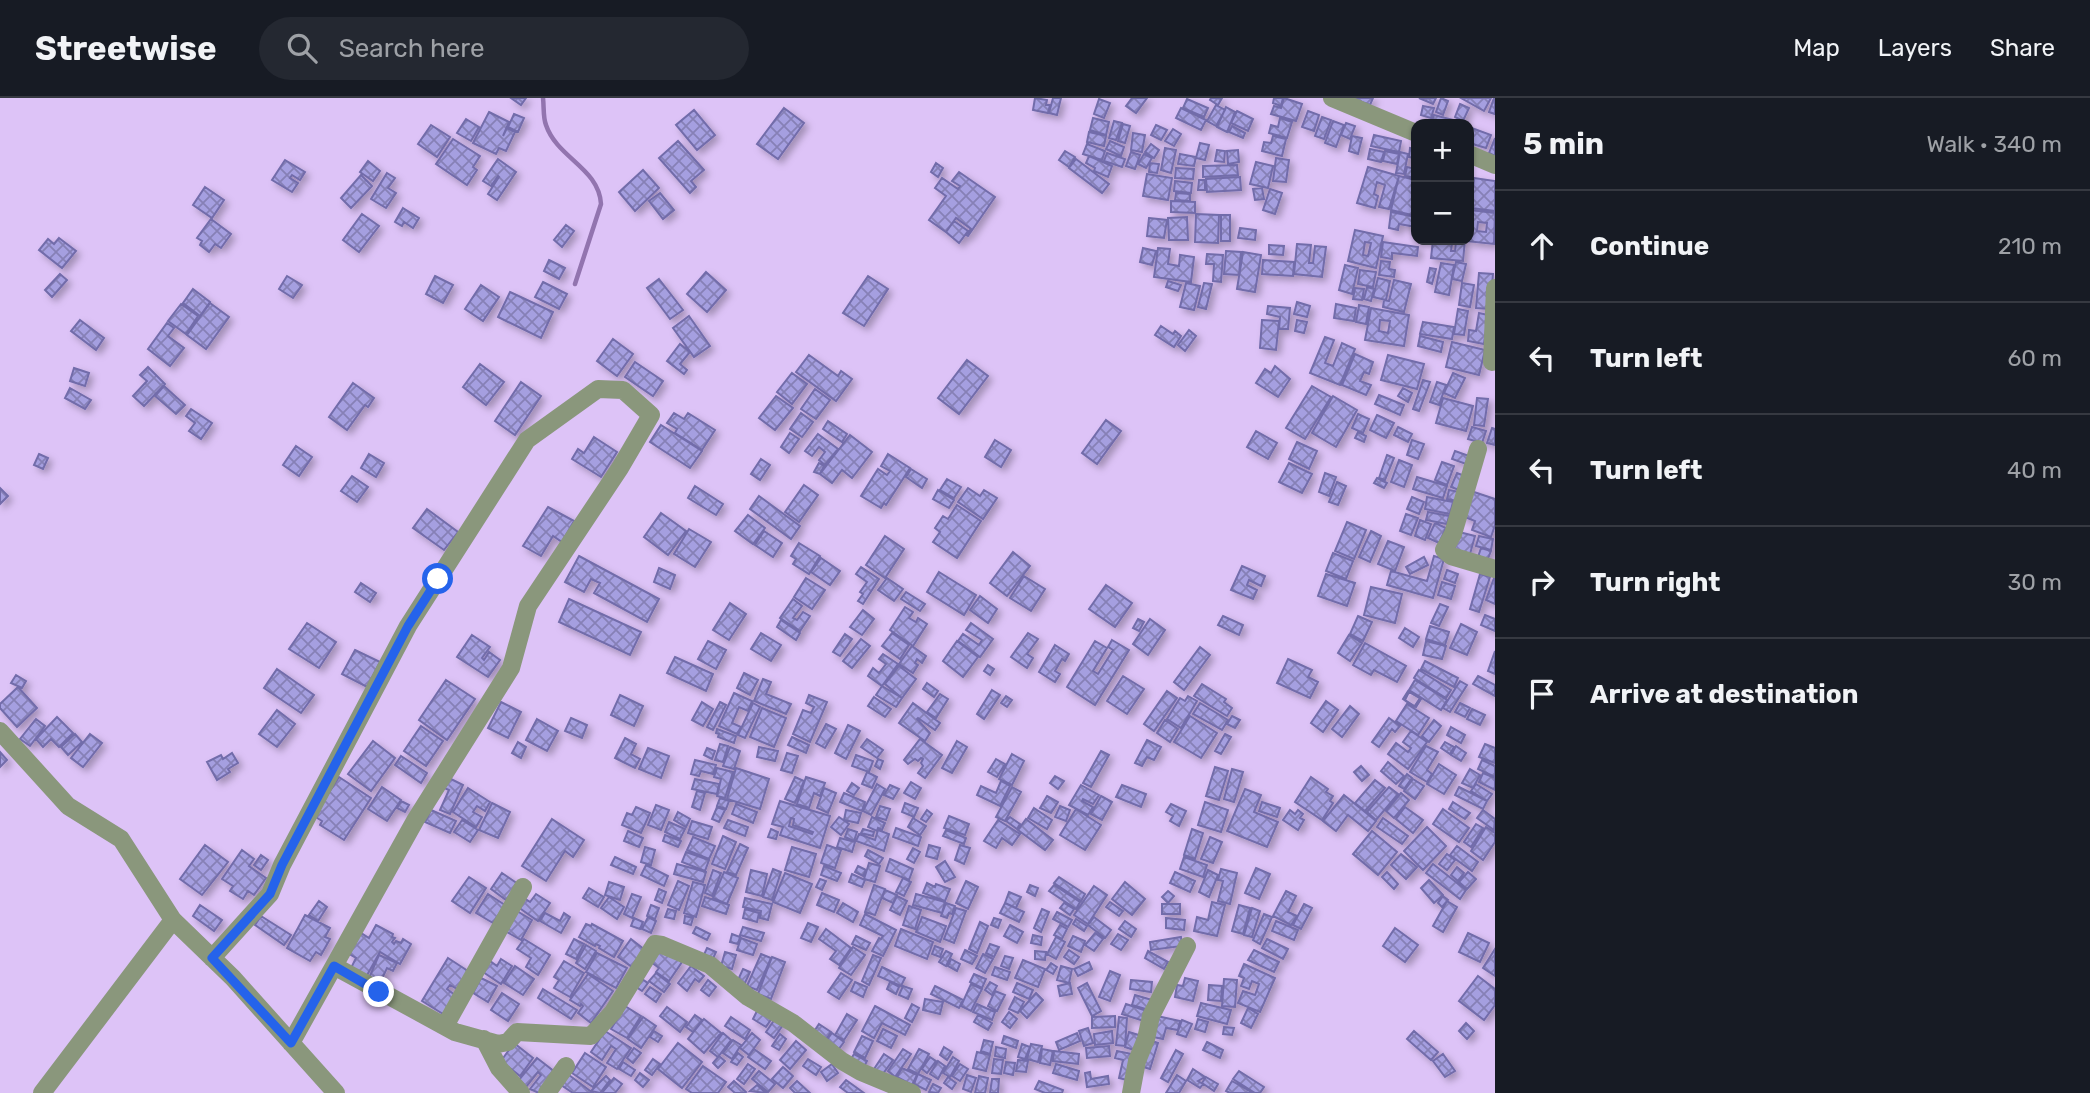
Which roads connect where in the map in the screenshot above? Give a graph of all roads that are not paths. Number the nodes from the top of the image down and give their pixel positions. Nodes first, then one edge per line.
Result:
1 (1332, 98) edge
2 (1411, 131) edge
3 (1474, 156) edge
4 (1495, 165) edge
5 (1495, 288) edge
6 (1492, 362) dead end
7 (1478, 449) dead end
8 (1495, 569) edge
9 (0, 731) edge
10 (523, 887) dead end
11 (173, 920) junction
12 (1188, 946) dead end
13 (212, 958) junction
14 (334, 966) junction
15 (445, 1026) junction
16 (484, 1039) junction
17 (291, 1043) junction
18 (566, 1066) dead end
19 (42, 1093) edge
20 (336, 1093) edge
21 (521, 1093) edge
22 (547, 1093) edge
23 (912, 1093) edge
24 (1131, 1093) edge

1 - 2 street
3 - 4 street
5 - 6 street
7 - 8 street
9 - 11 street
10 - 15 street
11 - 13 street
11 - 19 street
12 - 24 street
13 - 14 street
13 - 17 street
14 - 15 street
14 - 17 street
15 - 16 street
16 - 21 street
16 - 23 street
17 - 20 street
18 - 22 street

